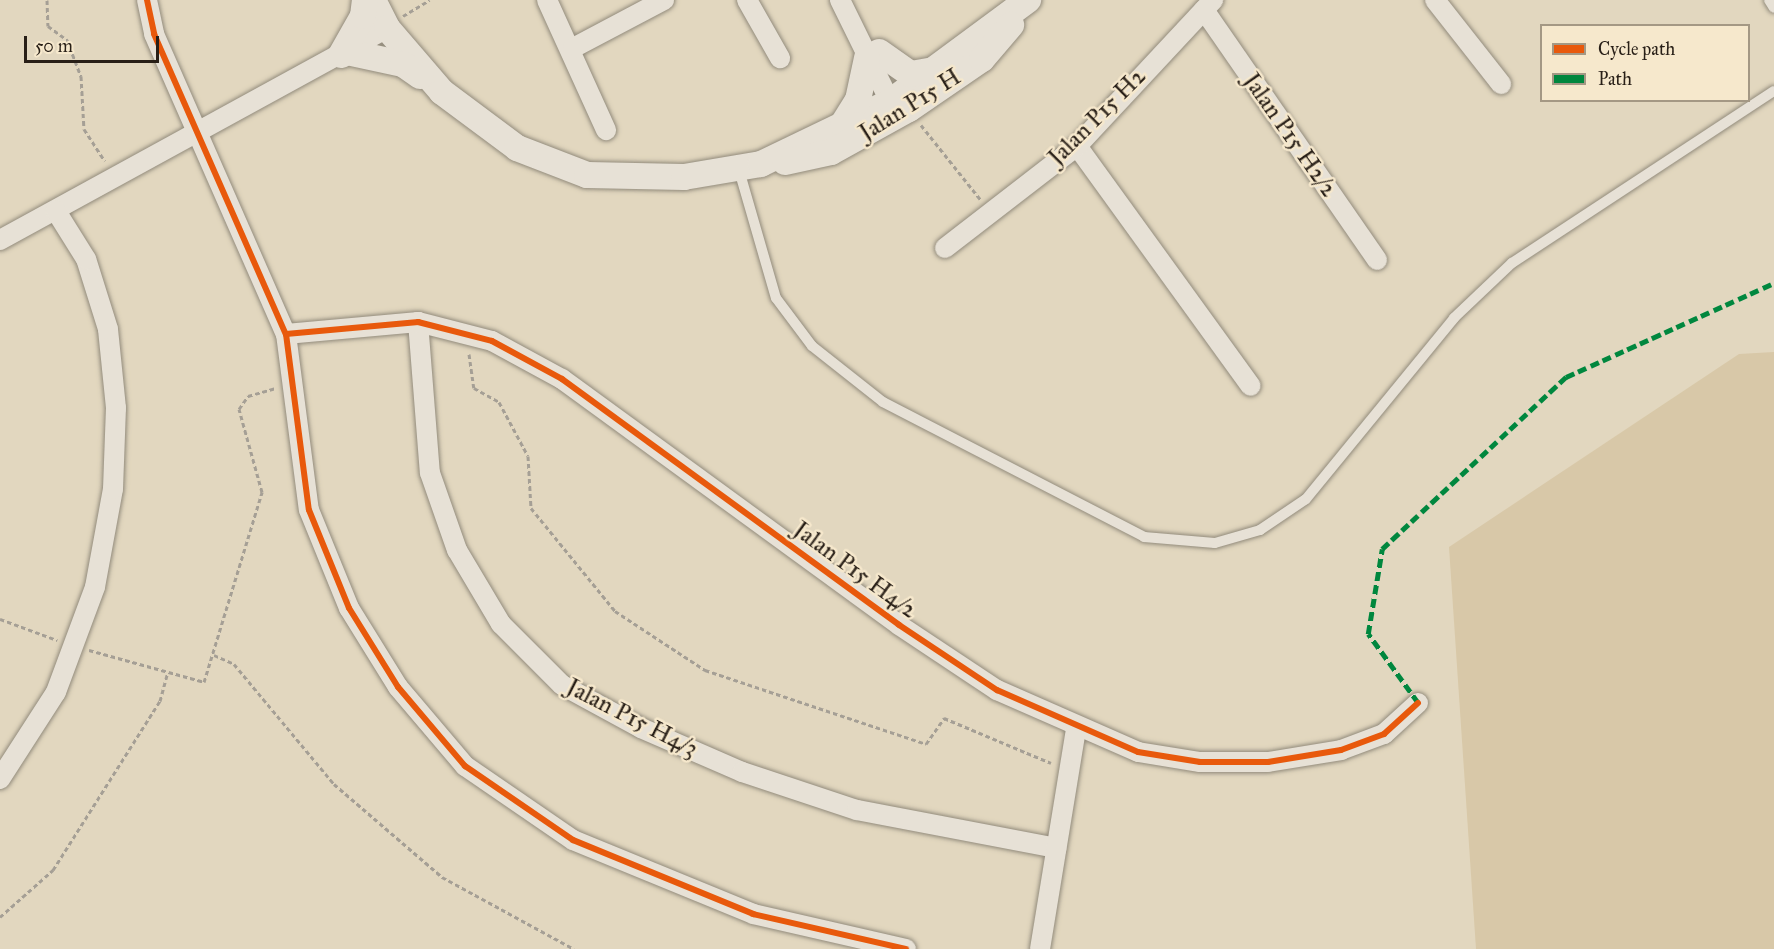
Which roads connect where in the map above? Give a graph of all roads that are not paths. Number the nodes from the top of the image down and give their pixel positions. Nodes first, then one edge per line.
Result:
1 (147, 0) edge
2 (365, 0) edge
3 (373, 0) edge
4 (547, 0) edge
5 (664, 0) edge
6 (747, 0) edge
7 (840, 0) edge
8 (853, 0) edge
9 (1028, 0) edge
10 (1033, 0) edge
11 (1435, 0) edge
12 (1769, 0) edge
13 (1208, 5) edge
14 (1774, 8) edge
15 (391, 11) edge
16 (573, 48) junction
17 (344, 54) junction
18 (873, 55) junction
19 (780, 58) dead end
20 (934, 70) junction
21 (1501, 84) dead end
22 (442, 92) junction
23 (1774, 92) edge
24 (900, 105) junction
25 (843, 124) junction
26 (606, 130) dead end
27 (196, 131) junction
28 (1077, 146) junction
29 (517, 148) junction
30 (750, 167) junction
31 (56, 211) junction
32 (0, 240) edge
33 (945, 248) dead end
34 (1377, 260) dead end
35 (418, 322) junction
36 (286, 334) junction
37 (1251, 386) dead end
38 (1418, 703) dead end
39 (1076, 728) junction
40 (0, 779) edge
41 (1056, 848) junction
42 (906, 949) edge
43 (1040, 949) edge

1 - 27 street
2 - 17 street
3 - 15 street, Jalan P15 H
4 - 16 street
5 - 16 street
6 - 19 street
7 - 18 street
8 - 18 street
9 - 20 street, Jalan P15 H
10 - 24 street, Jalan P15 H
11 - 21 street
12 - 14 lane
13 - 28 street, Jalan P15 H2
13 - 34 street, Jalan P15 H2/2
15 - 17 street
15 - 22 street, Jalan P15 H
15 - 29 street, Jalan P15 H
16 - 26 street
17 - 22 street
17 - 27 street
18 - 20 street
18 - 24 street
18 - 25 street
20 - 24 street, Jalan P15 H
22 - 29 street, Jalan P15 H
23 - 30 lane
24 - 25 street, Jalan P15 H
24 - 30 street, Jalan P15 H
25 - 30 street, Jalan P15 H
27 - 31 street
27 - 36 street
28 - 33 street, Jalan P15 H2
28 - 37 street
29 - 30 street, Jalan P15 H
31 - 32 street
31 - 40 street
35 - 36 street, Jalan P15 H4/2
35 - 39 street, Jalan P15 H4/2
35 - 41 street, Jalan P15 H4/3
36 - 42 street
38 - 39 street, Jalan P15 H4/2
39 - 41 street
41 - 43 street

